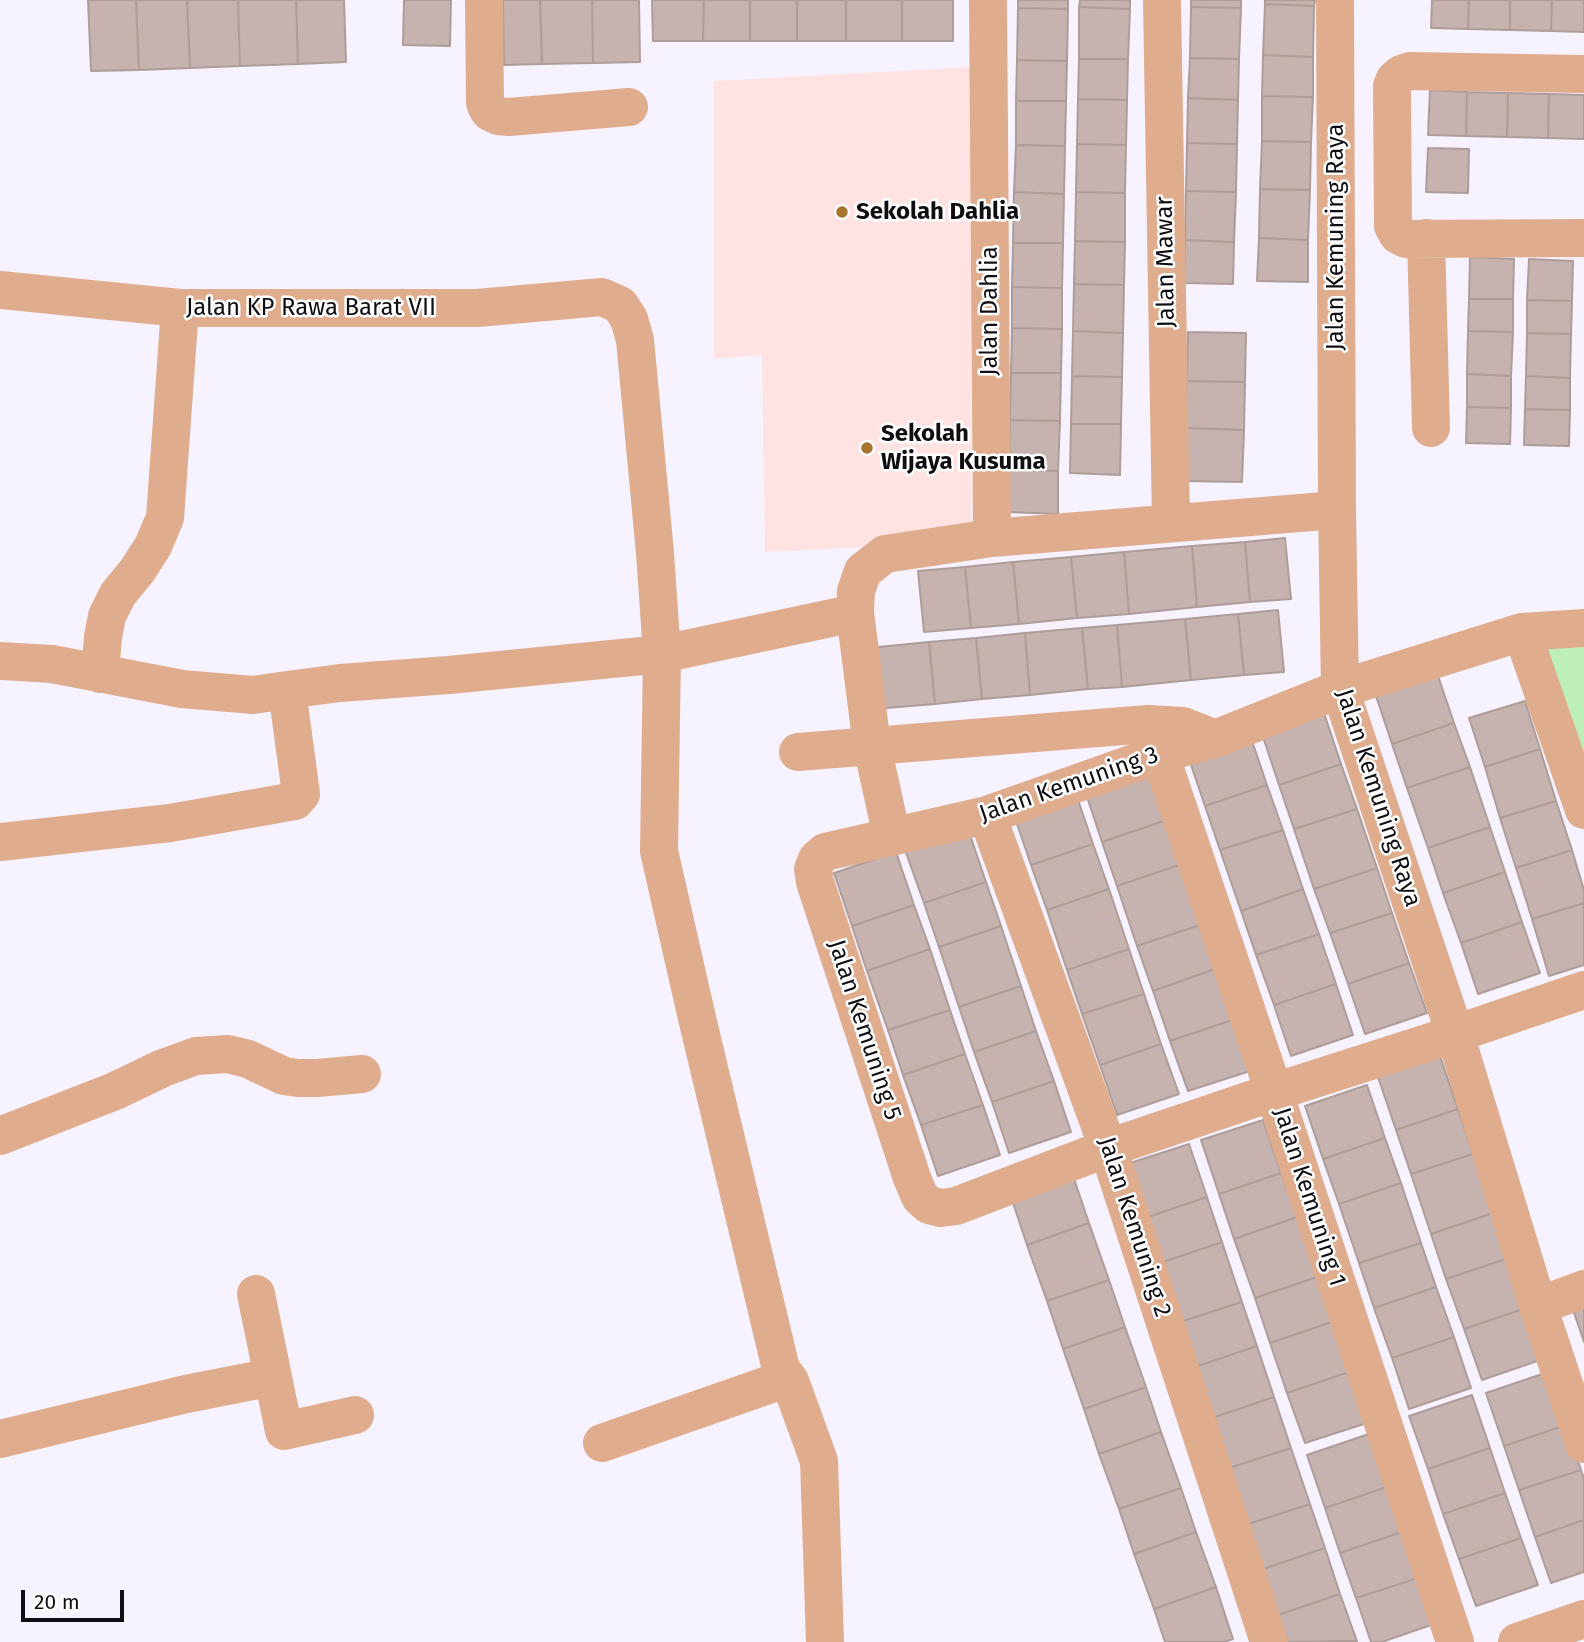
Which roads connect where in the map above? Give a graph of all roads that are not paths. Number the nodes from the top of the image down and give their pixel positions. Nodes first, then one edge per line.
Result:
1 (484, 0) edge
2 (988, 0) edge
3 (1162, 0) edge
4 (1335, 0) edge
5 (1584, 74) edge
6 (629, 107) dead end
7 (1426, 238) junction
8 (1584, 238) edge
9 (0, 290) edge
10 (180, 308) junction
11 (1431, 428) dead end
12 (1337, 510) junction
13 (1171, 523) junction
14 (992, 538) junction
15 (855, 613) junction
16 (1584, 628) edge
17 (1522, 632) junction
18 (662, 654) junction
19 (0, 661) edge
20 (100, 674) junction
21 (1340, 689) junction
22 (287, 690) junction
23 (1214, 739) junction
24 (872, 746) junction
25 (798, 752) dead end
26 (1160, 754) junction
27 (1584, 810) edge
28 (987, 815) junction
29 (892, 837) junction
30 (0, 842) edge
31 (815, 882) joint
32 (1584, 990) edge
33 (1455, 1034) junction
34 (362, 1074) dead end
35 (1274, 1092) junction
36 (0, 1136) edge
37 (1108, 1147) junction
38 (1584, 1289) edge
39 (256, 1294) dead end
40 (1538, 1306) junction
41 (273, 1377) junction
42 (790, 1381) junction
43 (355, 1415) dead end
44 (0, 1439) edge
45 (602, 1443) dead end
46 (1584, 1444) edge
47 (1584, 1619) edge
48 (825, 1642) edge
49 (1269, 1642) edge
50 (1455, 1642) edge
51 (1517, 1642) edge

1 - 6 street
2 - 14 street, Jalan Dahlia
3 - 13 street, Jalan Mawar
4 - 12 street, Jalan Kemuning Raya
5 - 7 street
7 - 8 street
7 - 11 street
9 - 10 street, Jalan KP Rawa Barat VII
10 - 18 street, Jalan KP Rawa Barat VII
10 - 20 street
12 - 13 street
12 - 21 street, Jalan Kemuning Raya
13 - 14 street
14 - 15 street
15 - 18 street
15 - 24 street
16 - 17 street, Jalan Kemuning 3
17 - 21 street, Jalan Kemuning 3
17 - 27 street
18 - 22 street
18 - 42 street
19 - 20 street
20 - 22 street
21 - 23 street, Jalan Kemuning 3
21 - 33 street, Jalan Kemuning Raya
22 - 30 street
23 - 24 street
23 - 26 street, Jalan Kemuning 3
24 - 25 street
24 - 29 street
26 - 28 street, Jalan Kemuning 3
26 - 35 street, Jalan Kemuning 1
28 - 29 street, Jalan Kemuning 3
28 - 37 street, Jalan Kemuning 2
29 - 31 street, Jalan Kemuning 3
31 - 37 street, Jalan Kemuning 5
32 - 33 street
33 - 35 street
33 - 40 street, Jalan Kemuning Raya
34 - 36 street
35 - 37 street
35 - 50 street, Jalan Kemuning 1
37 - 49 street, Jalan Kemuning 2
38 - 40 street
39 - 41 street
40 - 46 street, Jalan Kemuning Raya
41 - 43 street
41 - 44 street
42 - 45 street
42 - 48 street
47 - 51 street

